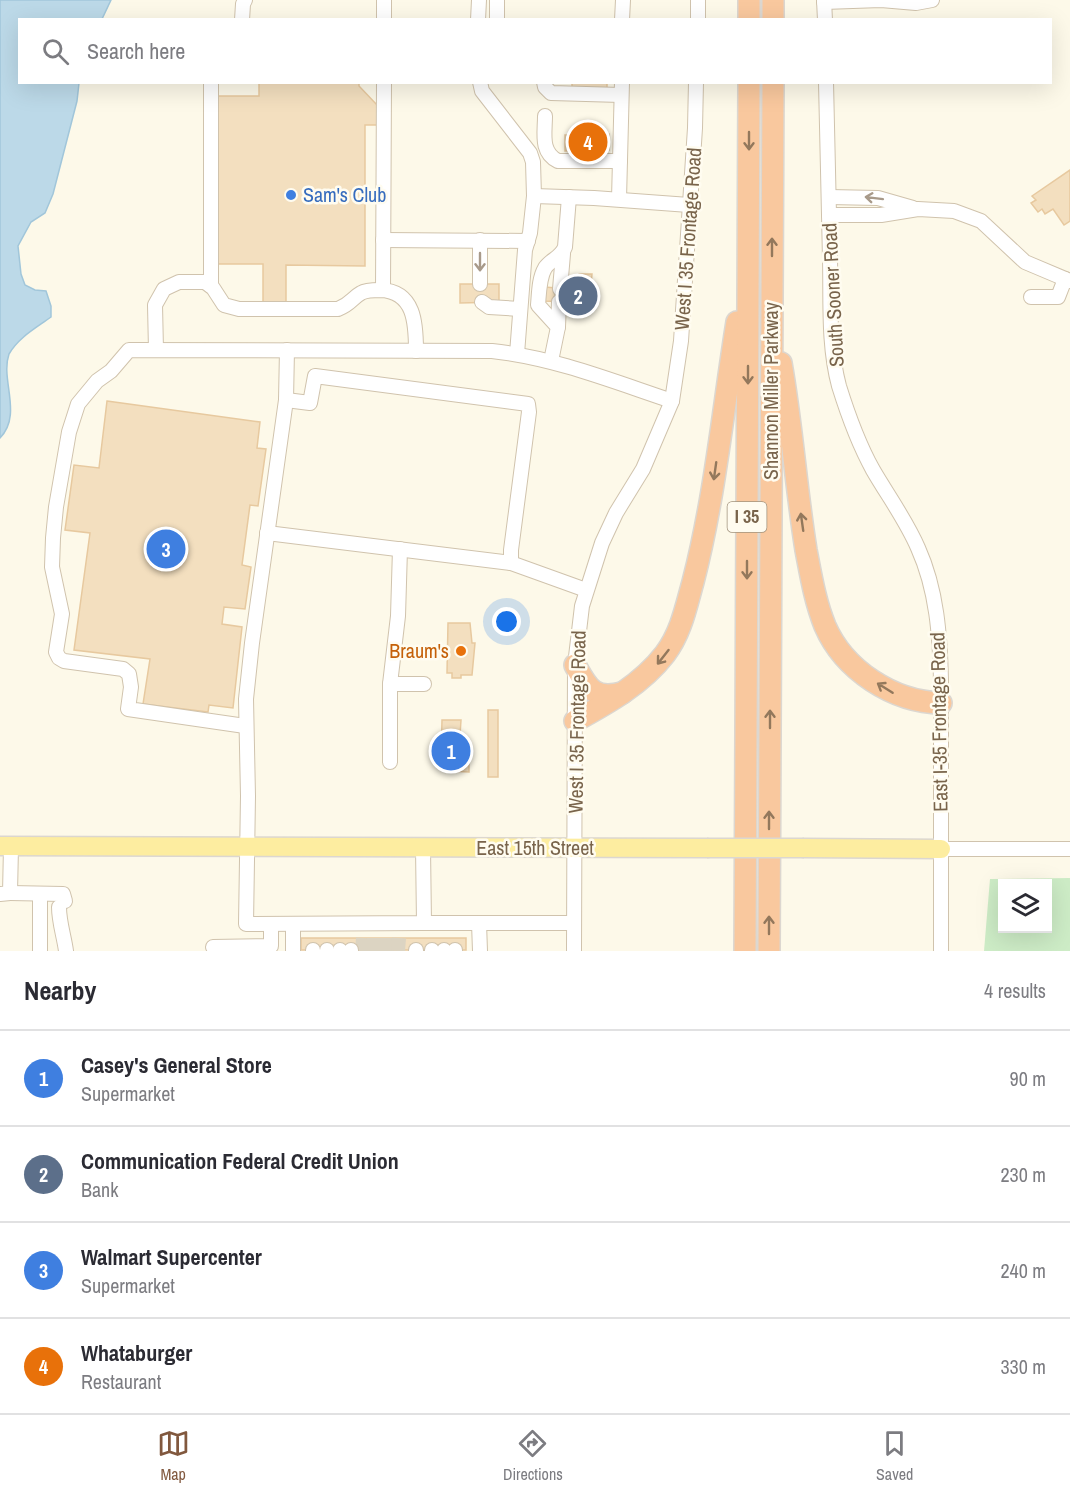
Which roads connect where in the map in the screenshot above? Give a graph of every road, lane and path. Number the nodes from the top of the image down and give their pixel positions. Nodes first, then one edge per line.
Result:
1 (245, 0) edge
2 (384, 0) edge
3 (478, 0) edge
4 (497, 0) edge
5 (622, 0) edge
6 (698, 0) edge
7 (749, 0) edge
8 (773, 0) edge
9 (932, 0) edge
10 (824, 1) edge
11 (242, 18) edge
12 (384, 18) edge
13 (478, 18) edge
14 (497, 18) edge
15 (622, 18) edge
16 (698, 18) edge
17 (749, 18) edge
18 (773, 18) edge
19 (825, 18) edge
20 (211, 84) edge
21 (384, 84) edge
22 (480, 84) edge
23 (544, 84) edge
24 (696, 84) edge
25 (749, 84) edge
26 (773, 84) edge
27 (826, 84) edge
28 (622, 89) edge
29 (549, 116) dead end
30 (620, 159) junction
31 (534, 196) junction
32 (569, 197) junction
33 (829, 197) junction
34 (619, 199) junction
35 (690, 205) junction
36 (918, 209) junction
37 (829, 215) junction
38 (384, 240) junction
39 (480, 240) junction
40 (528, 241) junction
41 (563, 254) junction
42 (748, 254) junction
43 (1067, 280) edge
44 (480, 284) dead end
45 (211, 286) junction
46 (383, 290) junction
47 (1031, 297) dead end
48 (482, 302) dead end
49 (772, 306) junction
50 (520, 309) junction
51 (558, 327) junction
52 (156, 350) junction
53 (287, 350) junction
54 (416, 351) junction
55 (517, 354) junction
56 (551, 362) junction
57 (286, 399) junction
58 (672, 401) junction
59 (890, 496) joint
60 (267, 533) junction
61 (400, 549) junction
62 (511, 563) junction
63 (586, 590) junction
64 (575, 665) junction
65 (390, 684) junction
66 (424, 684) dead end
67 (623, 693) junction
68 (941, 703) junction
69 (575, 721) junction
70 (245, 726) junction
71 (390, 762) dead end
72 (5, 847) edge
73 (247, 847) junction
74 (423, 848) junction
75 (575, 849) junction
76 (941, 849) junction
77 (1070, 849) edge
78 (5, 893) edge
79 (40, 894) junction
80 (479, 923) junction
81 (574, 923) junction
82 (271, 924) junction
83 (293, 924) junction
84 (427, 932) edge
85 (349, 937) edge
86 (444, 946) edge
87 (213, 947) dead end
88 (40, 951) edge
89 (66, 951) edge
90 (293, 951) edge
91 (480, 951) edge
92 (574, 951) edge
93 (745, 951) edge
94 (769, 951) edge
95 (941, 951) edge

1 - 11 street
2 - 12 street
3 - 13 street
4 - 14 street
5 - 15 street
6 - 16 street
7 - 17 highway
8 - 18 highway
9 - 10 street
10 - 19 street
20 - 45 street
21 - 38 street
22 - 31 street
23 - 28 street
24 - 35 street, West I 35 Frontage Road
25 -> 42 highway, Shannon Miller Parkway / I 35
49 -> 26 highway, Shannon Miller Parkway / I 35
27 - 33 street, South Sooner Road
28 - 30 street
29 - 30 street
30 - 34 street
31 - 32 street
31 - 40 street
32 - 34 street
32 - 41 street
36 -> 33 street
33 - 37 street, South Sooner Road
34 - 35 street
35 - 58 street, West I 35 Frontage Road
36 - 37 street
36 - 43 street
37 - 59 street, South Sooner Road
38 - 39 street
38 - 46 street
39 - 40 street
39 -> 44 street
40 - 50 street
41 - 51 street
41 - 51 street
42 -> 67 highway
42 -> 93 highway, Shannon Miller Parkway / I 35
43 - 47 street
45 - 46 street
45 - 52 street
46 - 54 street
48 - 50 street
68 -> 49 highway
94 -> 49 highway, Shannon Miller Parkway / I 35
50 - 55 street
51 - 56 street
52 - 53 street
52 - 70 street
53 - 54 street
53 - 57 street
54 - 55 street
55 - 56 street
56 - 58 street
57 - 60 street
57 - 62 street
58 - 63 street, West I 35 Frontage Road
59 - 68 street, East I-35 Frontage Road
60 - 61 street
60 - 70 street
61 - 62 street
61 - 65 street
62 - 63 street
63 - 64 street, West I 35 Frontage Road
64 - 67 highway
64 - 69 street, West I 35 Frontage Road
65 - 66 street
65 - 71 street
67 - 69 highway
68 - 76 street, East I-35 Frontage Road
69 - 75 street, West I 35 Frontage Road
70 - 73 street
72 - 73 main road, East 15th Street
72 - 78 street
73 - 74 main road, East 15th Street
73 - 82 street
74 - 75 main road, East 15th Street
74 - 84 street
75 - 76 main road, East 15th Street, bridge
75 - 81 street, West I 35 Frontage Road
76 - 77 street, East 15th Street
76 - 95 street, East I-35 Frontage Road
78 - 79 street
79 - 88 street
79 - 89 street
80 - 81 street
80 - 84 street
80 - 91 street
81 - 92 street, West I 35 Frontage Road
82 - 83 street
82 - 87 street
83 - 85 street
83 - 90 street
84 - 85 street
84 - 86 street
84 - 86 street

